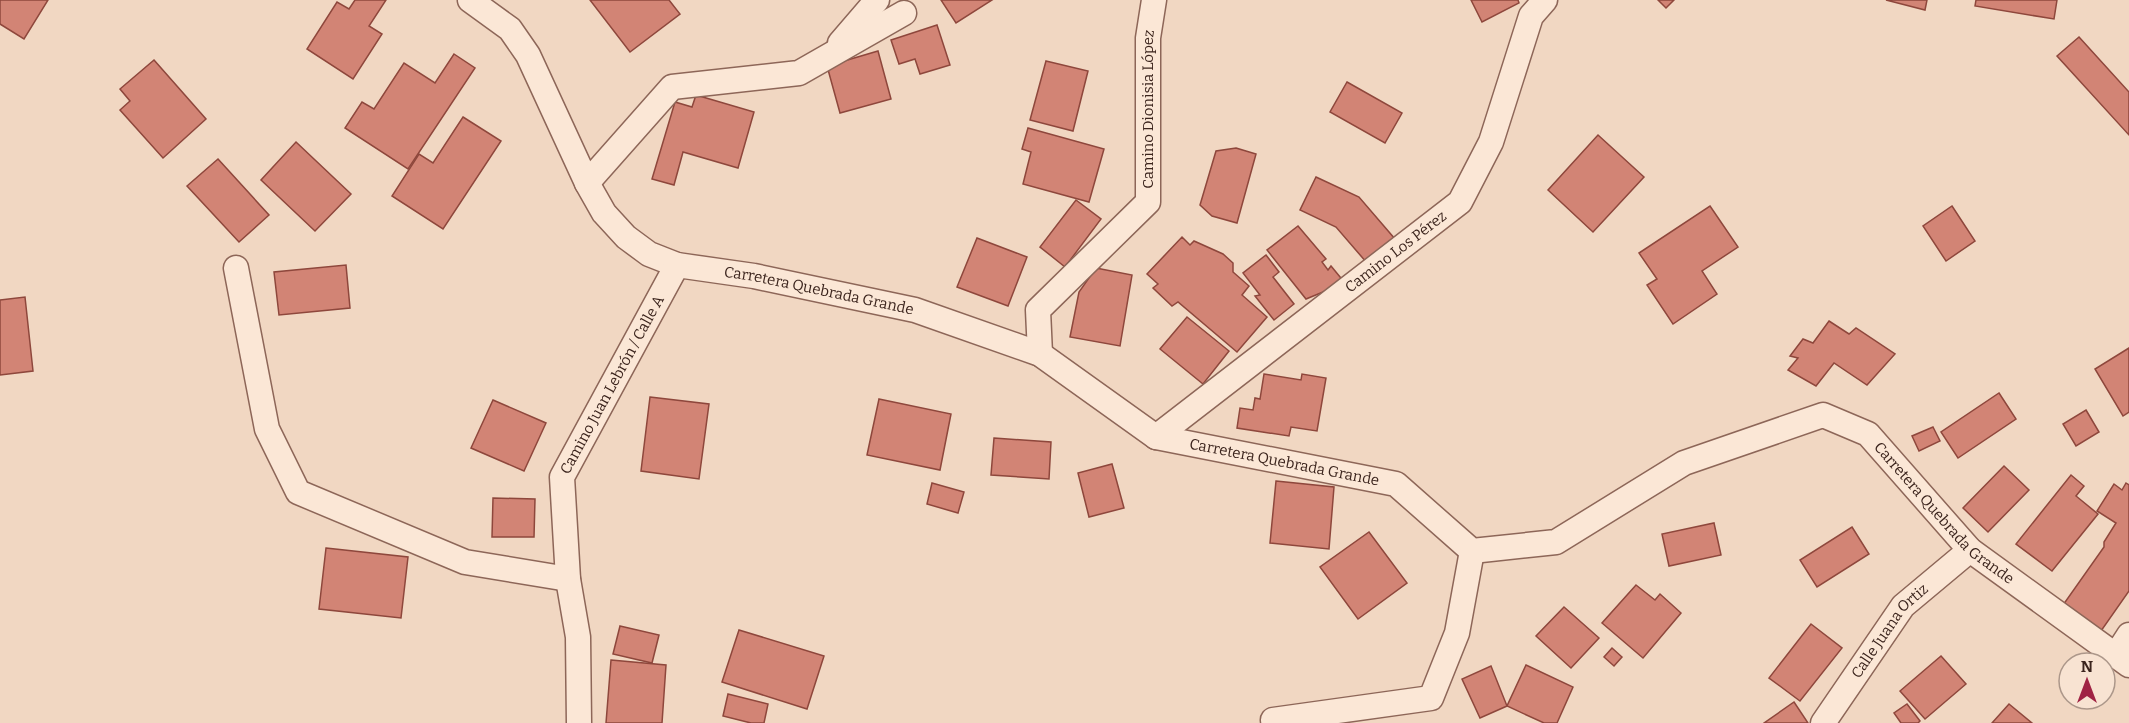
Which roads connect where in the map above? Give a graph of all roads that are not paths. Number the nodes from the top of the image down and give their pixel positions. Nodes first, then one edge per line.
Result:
1 (470, 0) edge
2 (877, 0) edge
3 (1154, 0) edge
4 (1545, 0) edge
5 (904, 13) dead end
6 (829, 56) junction
7 (587, 183) junction
8 (677, 265) junction
9 (236, 268) dead end
10 (1040, 354) junction
11 (1156, 437) junction
12 (1970, 550) junction
13 (1472, 551) junction
14 (568, 579) junction
15 (2129, 635) edge
16 (2122, 660) edge
17 (1273, 720) dead end
18 (579, 723) edge
19 (1823, 723) edge

1 - 7 street, Carretera Quebrada Grande
2 - 6 street
3 - 10 street, Camino Dionisia López
4 - 11 street, Camino Los Pérez
5 - 6 street
6 - 7 street
7 - 8 street, Carretera Quebrada Grande
8 - 10 street, Carretera Quebrada Grande
8 - 14 street, Camino Juan Lebrón / Calle A
9 - 14 street
10 - 11 street, Carretera Quebrada Grande
11 - 13 street, Carretera Quebrada Grande
12 - 13 street, Carretera Quebrada Grande
12 - 16 street, Carretera Quebrada Grande
12 - 19 street, Calle Juana Ortiz
13 - 17 street
14 - 18 street, Camino Juan Lebrón / Calle A
15 - 16 street

